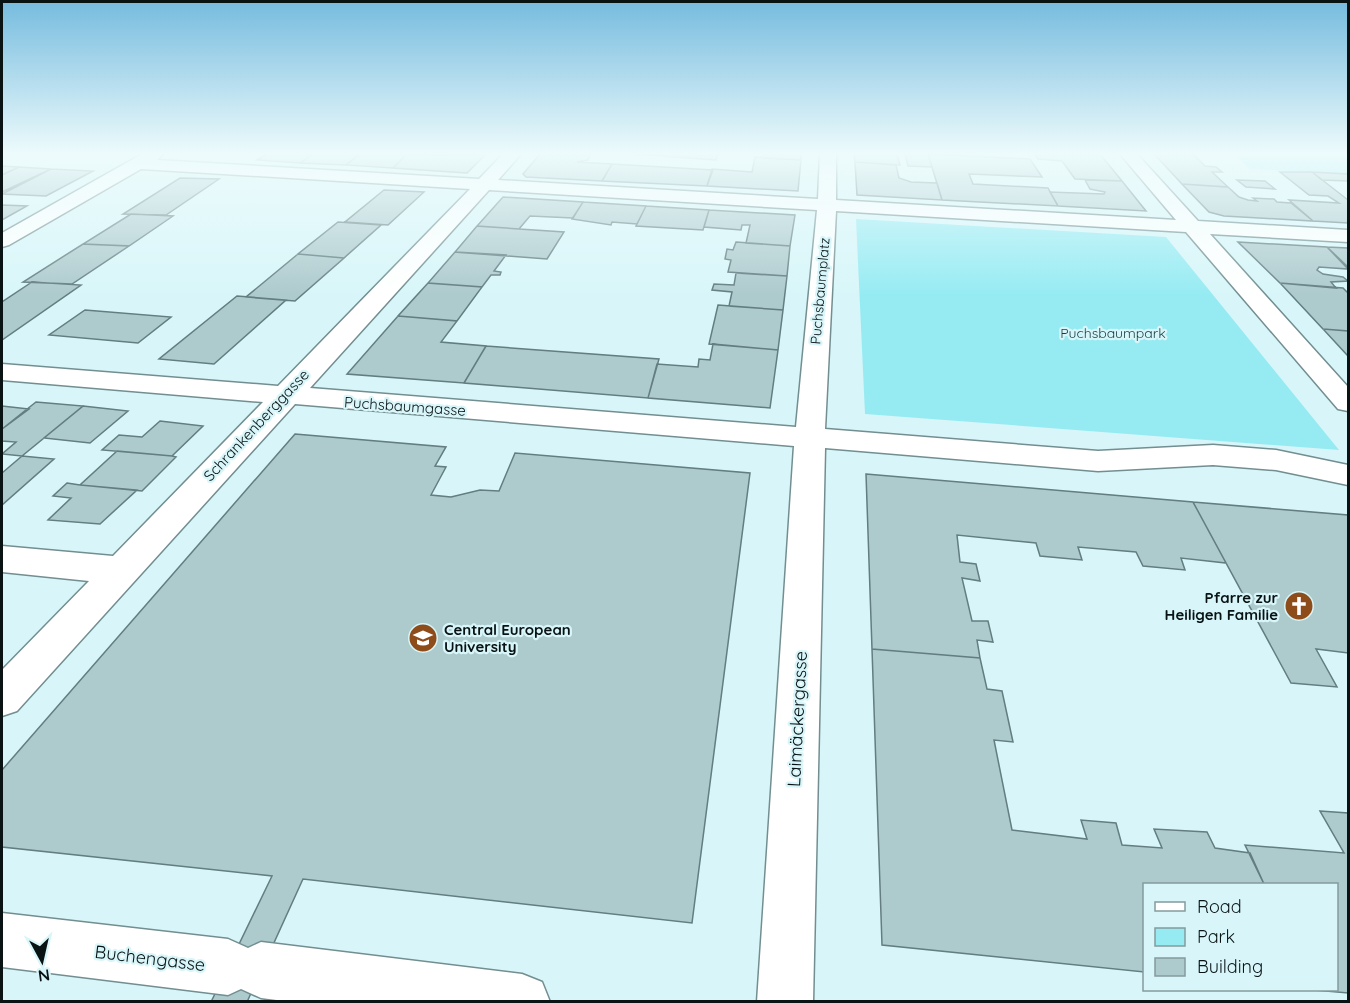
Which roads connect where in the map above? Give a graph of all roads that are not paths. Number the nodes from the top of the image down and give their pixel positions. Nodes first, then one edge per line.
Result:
1 (73, 201) edge
2 (468, 201) edge
3 (759, 201) edge
4 (827, 201) edge
5 (1168, 201) edge
6 (827, 205) junction
7 (1190, 226) junction
8 (1348, 236) edge
9 (2, 241) edge
10 (2, 372) edge
11 (282, 397) junction
12 (1348, 403) edge
13 (810, 437) junction
14 (1348, 475) edge
15 (2, 559) edge
16 (120, 570) junction
17 (2, 698) edge
18 (2, 940) edge
19 (522, 1002) edge
20 (785, 1002) edge

1 - 9 street
2 - 11 street, Schrankenberggasse
3 - 6 street
4 - 6 street
5 - 7 street
6 - 7 street
6 - 13 street, Puchsbaumplatz
7 - 8 street
7 - 12 street
10 - 11 street, Puchsbaumgasse
11 - 13 street, Puchsbaumgasse
11 - 16 street, Schrankenberggasse
13 - 14 street
13 - 20 street, Laimäckergasse
15 - 16 street
16 - 17 street, Schrankenberggasse
18 - 19 street, Buchengasse

